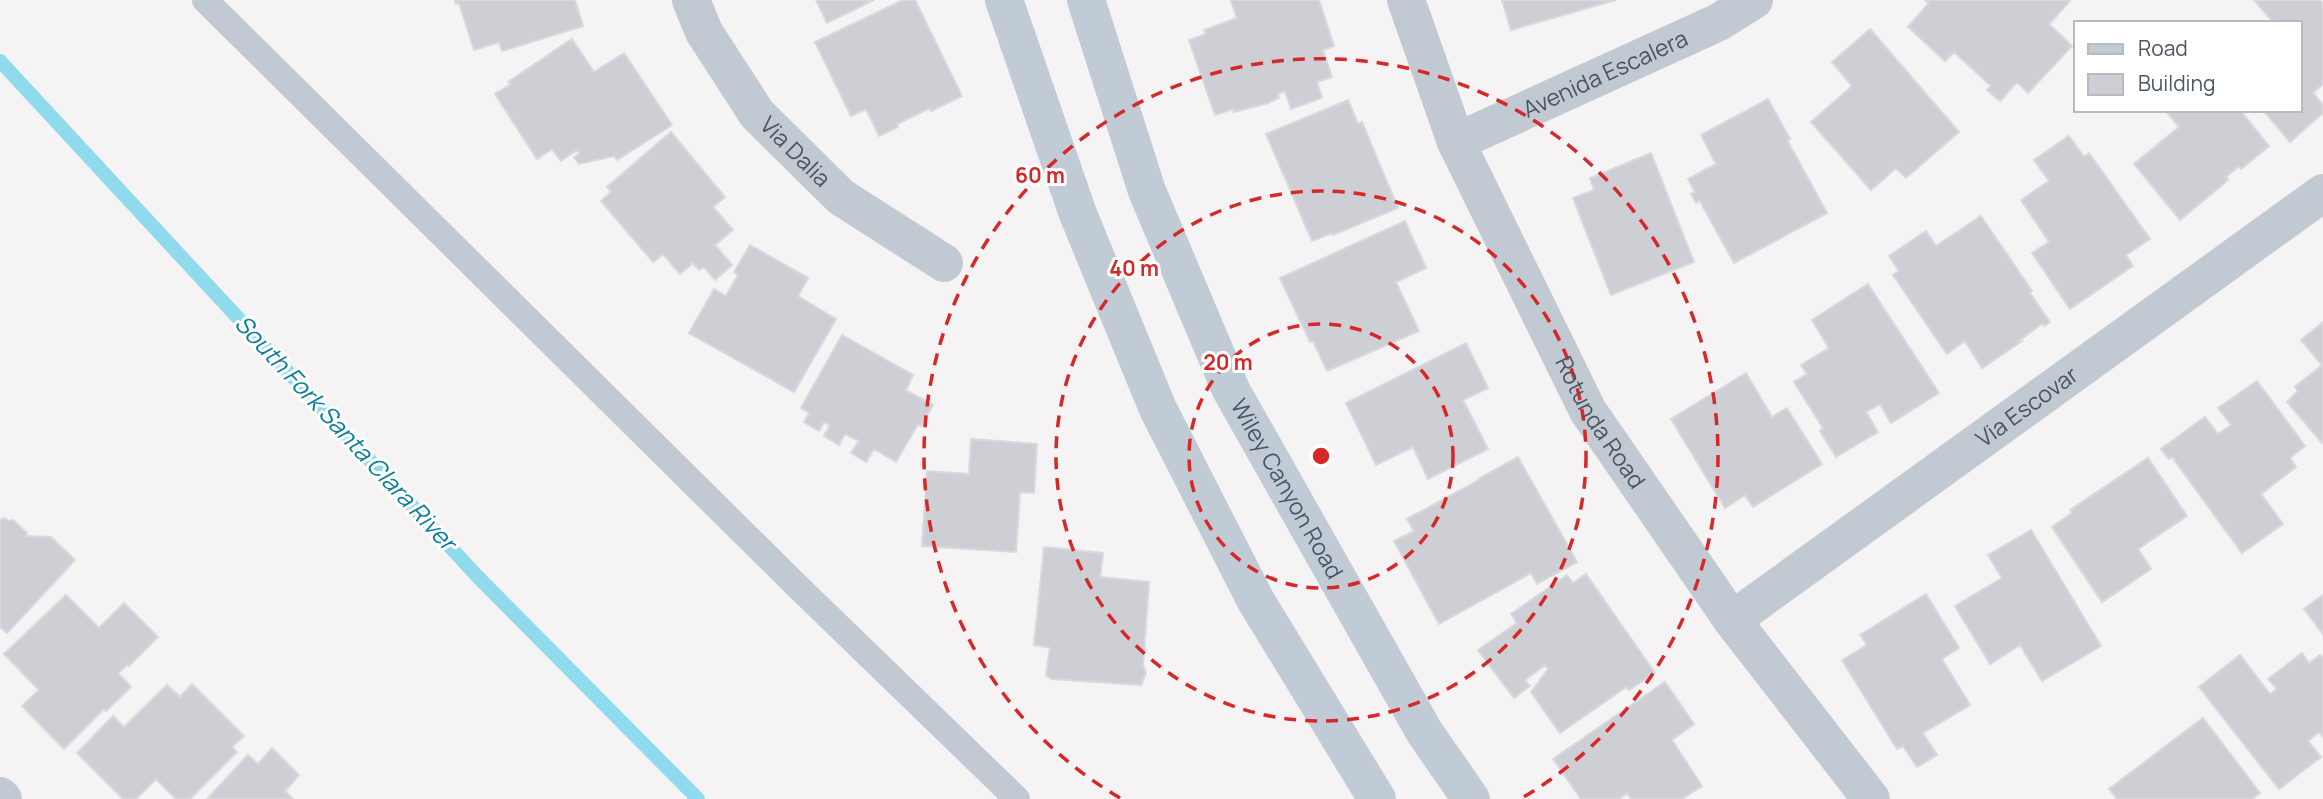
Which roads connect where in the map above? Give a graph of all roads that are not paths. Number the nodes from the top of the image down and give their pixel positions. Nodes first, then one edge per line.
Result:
1 (205, 0) edge
2 (691, 0) edge
3 (1004, 0) edge
4 (1086, 0) edge
5 (1406, 0) edge
6 (1754, 0) edge
7 (1456, 142) junction
8 (2323, 193) edge
9 (943, 263) dead end
10 (1732, 620) junction
11 (1017, 799) edge
12 (1377, 799) edge
13 (1471, 799) edge
14 (1871, 799) edge

1 - 11 lane
2 - 9 street, Via Dalia
3 - 12 main road
4 - 13 main road, Wiley Canyon Road
5 - 7 street, Rotunda Road
6 - 7 street, Avenida Escalera
7 - 10 street, Rotunda Road
8 - 10 street, Via Escovar
10 - 14 street, Rotunda Road

